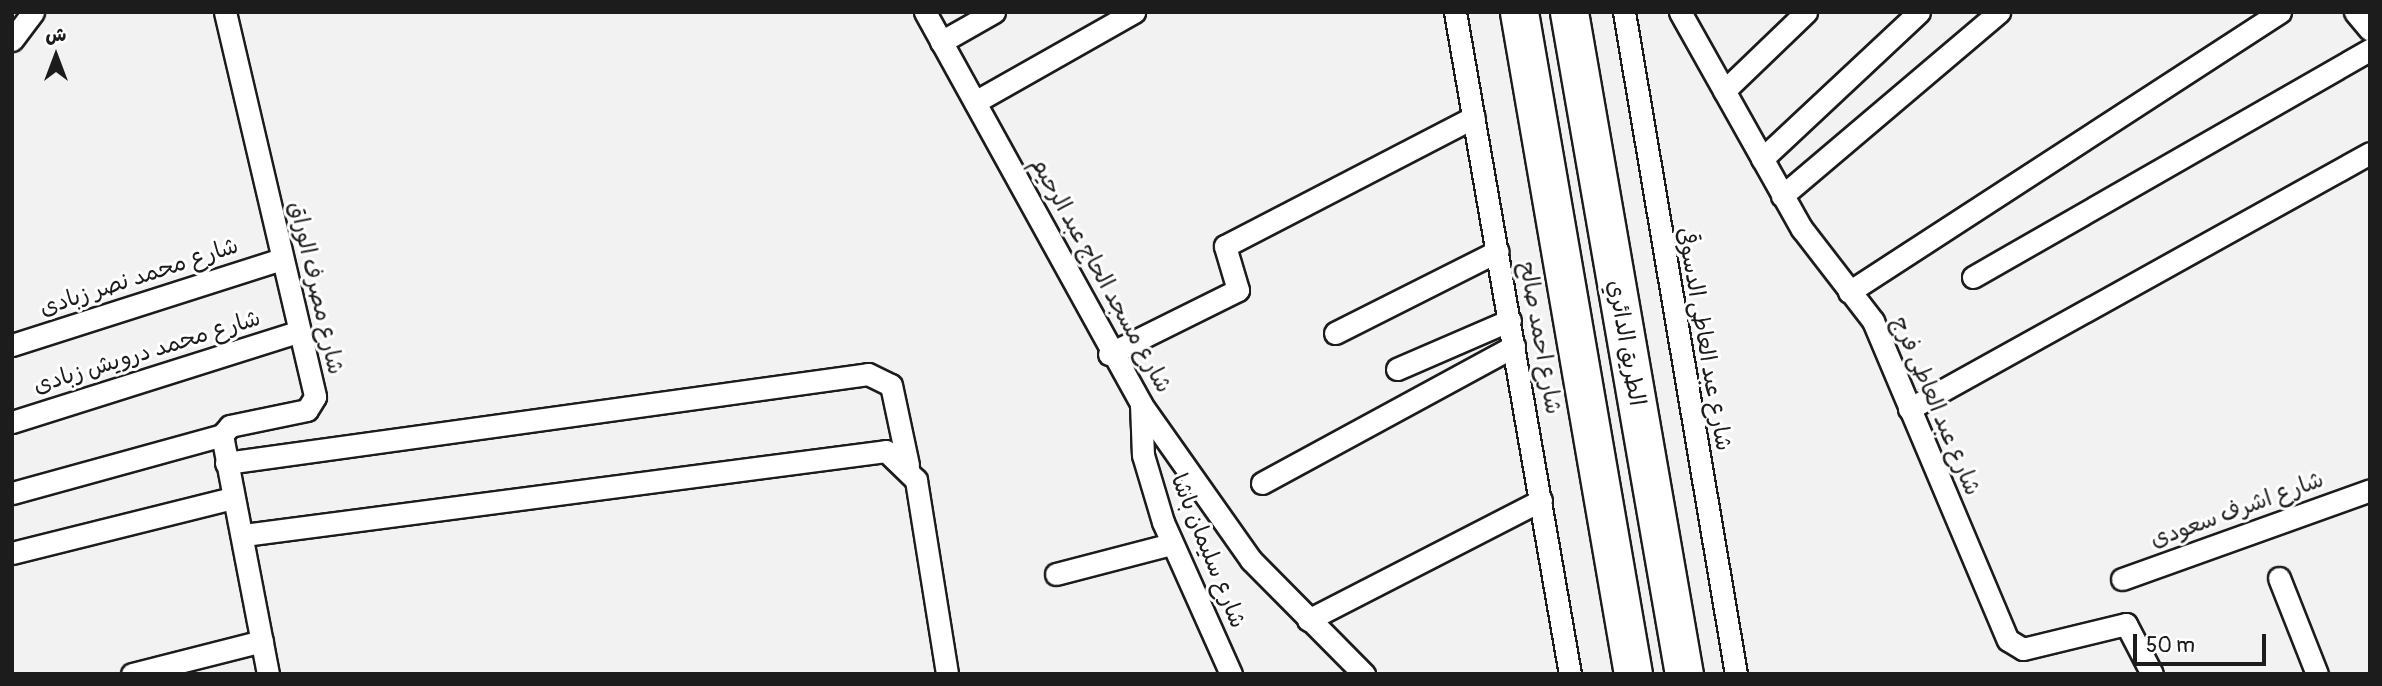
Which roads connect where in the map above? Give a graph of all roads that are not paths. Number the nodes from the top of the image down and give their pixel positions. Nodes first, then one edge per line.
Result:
1 (33, 12) edge
2 (225, 12) edge
3 (925, 12) edge
4 (993, 12) edge
5 (1134, 12) edge
6 (1455, 12) edge
7 (1519, 12) edge
8 (1569, 12) edge
9 (1624, 12) edge
10 (1680, 12) edge
11 (1806, 12) edge
12 (1919, 12) edge
13 (1999, 12) edge
14 (2280, 12) edge
15 (2355, 12) edge
16 (2370, 30) edge
17 (12, 40) edge
18 (941, 42) junction
19 (2370, 50) edge
20 (1724, 90) junction
21 (975, 102) junction
22 (1474, 117) junction
23 (2370, 153) edge
24 (1762, 159) junction
25 (1782, 196) junction
26 (1498, 251) junction
27 (282, 259) junction
28 (1973, 277) dead end
29 (1849, 292) junction
30 (1510, 320) junction
31 (298, 332) junction
32 (1335, 333) dead end
33 (12, 345) edge
34 (1514, 346) junction
35 (1109, 354) junction
36 (1397, 369) dead end
37 (1141, 404) junction
38 (1909, 409) junction
39 (12, 422) edge
40 (222, 435) junction
41 (226, 463) junction
42 (908, 466) junction
43 (1262, 483) dead end
44 (2370, 490) edge
45 (12, 493) edge
46 (233, 499) junction
47 (1541, 500) junction
48 (244, 535) junction
49 (1171, 544) junction
50 (12, 553) edge
51 (1056, 574) dead end
52 (2279, 578) dead end
53 (2122, 579) dead end
54 (1308, 620) junction
55 (262, 641) junction
56 (132, 674) edge
57 (268, 674) edge
58 (947, 674) edge
59 (1231, 674) edge
60 (1364, 674) edge
61 (1570, 674) edge
62 (1633, 674) edge
63 (1684, 674) edge
64 (1736, 674) edge
65 (2152, 674) edge
66 (2317, 674) edge

1 - 17 street
2 - 27 street, شارع مصرف الوراق
3 - 18 street, شارع مسجد الحاج عبد الرحيم
4 - 18 street
5 - 21 street
6 - 22 street, شارع احمد صالح
7 - 62 highway
8 - 63 highway, الطريق الدائري
9 - 64 street, شارع عبد العاطى الدسوقى
10 - 20 street, شارع عبد العاطى فرج
11 - 20 street
12 - 24 street
13 - 25 street
14 - 29 street
15 - 16 street
18 - 21 street, شارع مسجد الحاج عبد الرحيم
19 - 28 street
20 - 24 street, شارع عبد العاطى فرج
21 - 35 street, شارع مسجد الحاج عبد الرحيم
22 - 26 street, شارع احمد صالح
22 - 35 street
23 - 38 street
24 - 25 street, شارع عبد العاطى فرج
25 - 29 street, شارع عبد العاطى فرج
26 - 30 street, شارع احمد صالح
26 - 32 street
27 - 31 street, شارع مصرف الوراق
27 - 33 street, شارع محمد نصر زبادى
29 - 38 street, شارع عبد العاطى فرج
30 - 34 street, شارع احمد صالح
30 - 36 street
31 - 39 street, شارع محمد درويش زبادى
31 - 40 street, شارع مصرف الوراق
34 - 43 street
34 - 47 street, شارع احمد صالح
35 - 37 street, شارع مسجد الحاج عبد الرحيم
37 - 49 street, شارع سليمان باشا
37 - 54 street, شارع مسجد الحاج عبد الرحيم
38 - 65 street, شارع عبد العاطى فرج
40 - 41 street
40 - 45 street
41 - 42 street
41 - 46 street
42 - 48 street
42 - 58 street
44 - 53 street, شارع اشرف سعودى
46 - 48 street
46 - 50 street
47 - 54 street
47 - 61 street, شارع احمد صالح
48 - 55 street
49 - 51 street
49 - 59 street, شارع سليمان باشا
52 - 66 street
54 - 60 street, شارع مسجد الحاج عبد الرحيم
55 - 56 street
55 - 57 street

